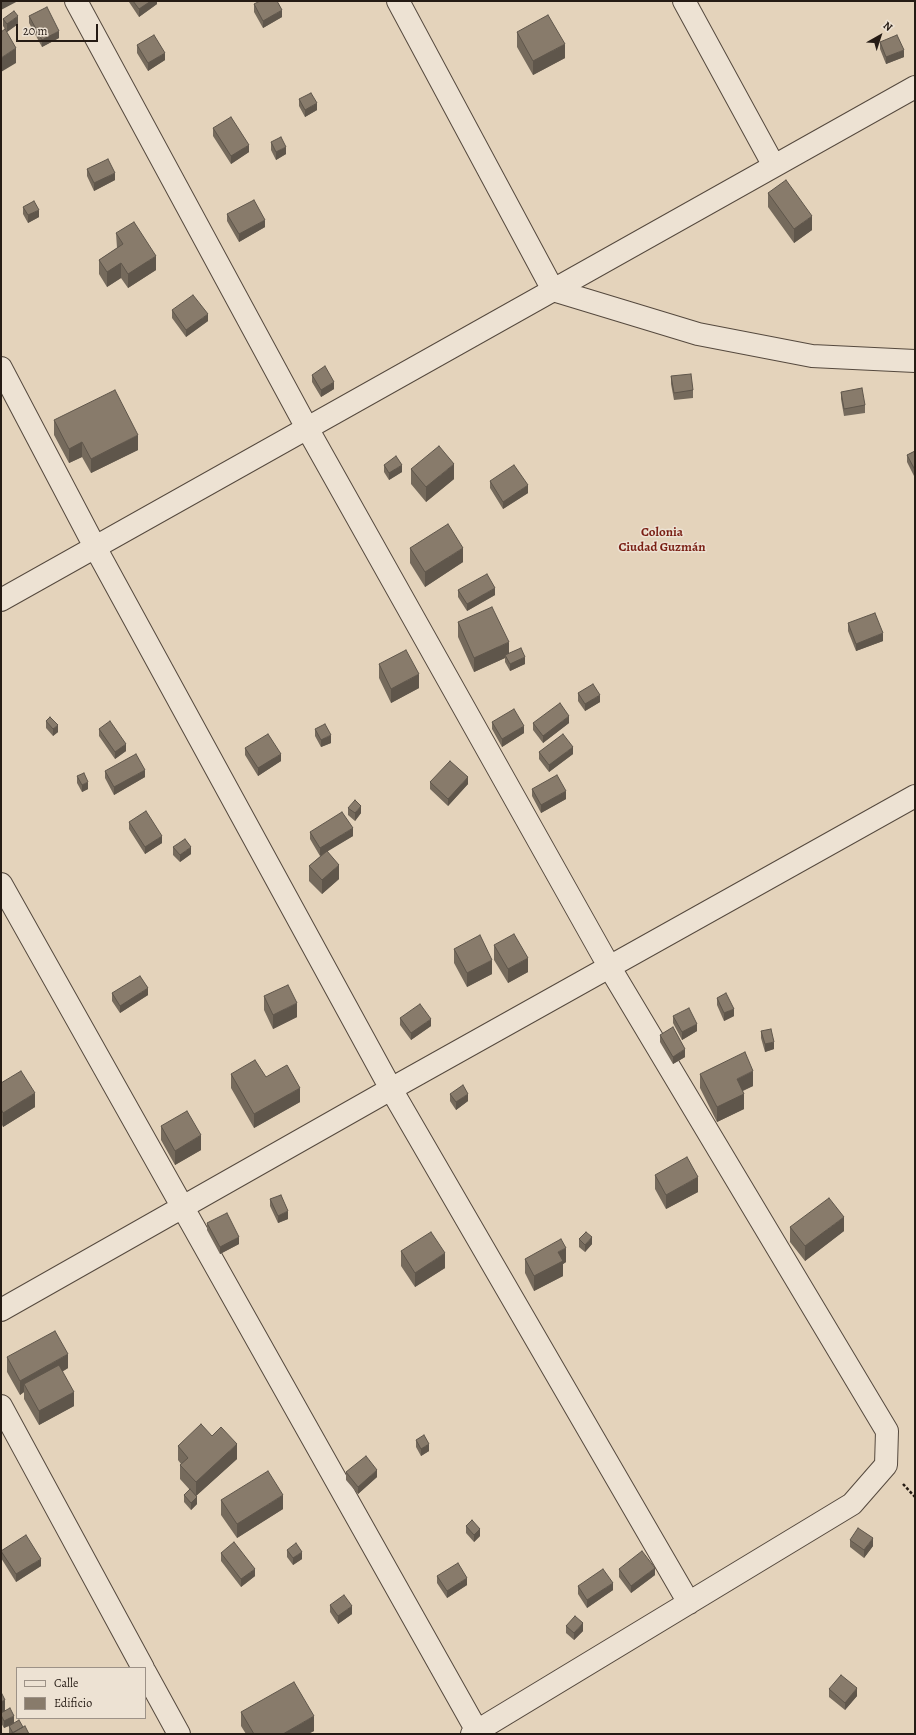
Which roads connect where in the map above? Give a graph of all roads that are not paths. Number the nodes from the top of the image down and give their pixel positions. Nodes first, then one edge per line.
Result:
1 (76, 1) edge
2 (398, 1) edge
3 (684, 1) edge
4 (915, 87) edge
5 (774, 166) junction
6 (553, 290) junction
7 (915, 361) edge
8 (1, 368) edge
9 (307, 428) junction
10 (95, 547) junction
11 (1, 600) edge
12 (915, 796) edge
13 (1, 884) edge
14 (610, 968) junction
15 (391, 1089) junction
16 (183, 1208) junction
17 (1, 1310) edge
18 (1, 1406) edge
19 (689, 1602) junction
20 (142, 1667) edge
21 (146, 1674) edge
22 (475, 1733) edge
23 (179, 1734) edge

1 - 9 street
2 - 6 street
3 - 5 street
4 - 5 street
5 - 6 street
6 - 7 street
6 - 9 street
8 - 10 street
9 - 10 street
9 - 14 street
10 - 11 street
10 - 15 street
12 - 14 street
13 - 16 street
14 - 15 street
14 - 19 street
15 - 16 street
15 - 19 street
16 - 17 street
16 - 22 street
18 - 20 street
19 - 22 street
21 - 23 street

